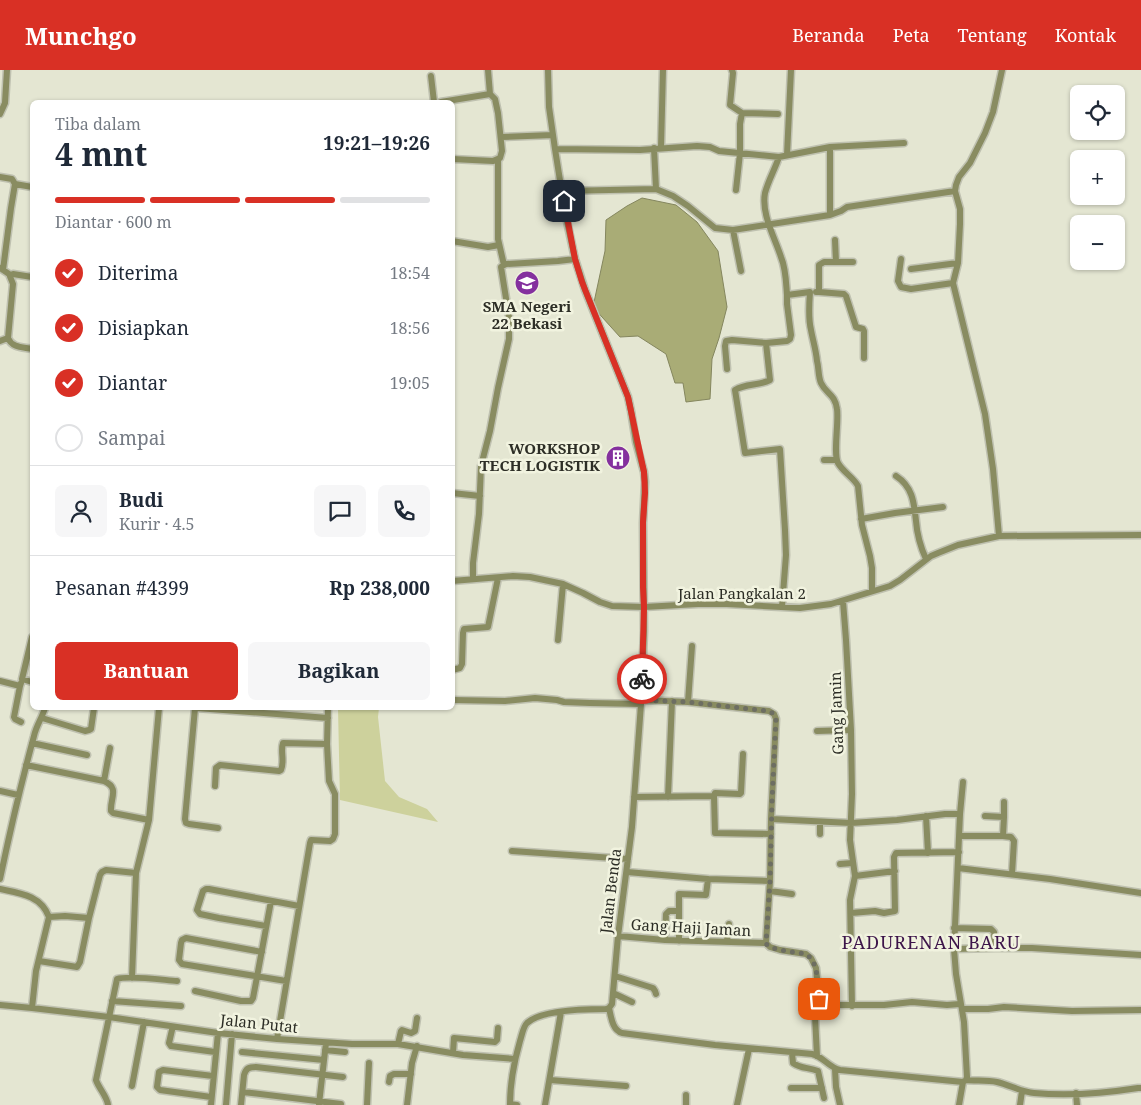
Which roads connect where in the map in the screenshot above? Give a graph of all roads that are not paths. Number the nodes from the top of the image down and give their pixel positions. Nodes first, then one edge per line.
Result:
1 (7, 70) edge
2 (488, 70) edge
3 (548, 70) edge
4 (663, 70) edge
5 (732, 70) edge
6 (791, 70) edge
7 (1002, 70) edge
8 (432, 76) dead end
9 (490, 94) junction
10 (434, 100) edge
11 (453, 100) edge
12 (742, 113) junction
13 (0, 114) edge
14 (778, 114) dead end
15 (553, 135) junction
16 (500, 137) junction
17 (904, 143) dead end
18 (830, 147) junction
19 (555, 148) junction
20 (657, 148) junction
21 (740, 153) junction
22 (788, 155) junction
23 (779, 157) junction
24 (455, 159) edge
25 (498, 160) junction
26 (0, 177) edge
27 (15, 184) junction
28 (30, 187) edge
29 (656, 189) junction
30 (736, 190) dead end
31 (562, 191) junction
32 (955, 191) junction
33 (830, 215) junction
34 (768, 224) junction
35 (733, 230) junction
36 (835, 240) dead end
37 (455, 242) edge
38 (499, 245) junction
39 (575, 259) junction
40 (901, 259) dead end
41 (836, 262) junction
42 (853, 262) dead end
43 (958, 263) junction
44 (504, 265) junction
45 (911, 268) dead end
46 (2, 269) edge
47 (741, 271) dead end
48 (10, 276) junction
49 (30, 277) edge
50 (953, 283) junction
51 (810, 292) junction
52 (819, 292) junction
53 (787, 295) junction
54 (8, 338) junction
55 (0, 341) edge
56 (766, 343) junction
57 (30, 349) edge
58 (864, 358) dead end
59 (727, 369) dead end
60 (824, 460) dead end
61 (837, 460) junction
62 (896, 476) dead end
63 (455, 493) edge
64 (480, 496) junction
65 (943, 508) dead end
66 (915, 511) junction
67 (861, 519) junction
68 (1141, 535) edge
69 (999, 536) junction
70 (926, 560) junction
71 (498, 578) junction
72 (472, 579) junction
73 (455, 581) edge
74 (563, 584) junction
75 (872, 591) junction
76 (843, 601) junction
77 (644, 607) junction
78 (782, 607) junction
79 (558, 640) dead end
80 (30, 645) edge
81 (692, 646) dead end
82 (455, 669) edge
83 (0, 681) edge
84 (30, 682) edge
85 (21, 683) junction
86 (455, 700) edge
87 (672, 701) junction
88 (641, 702) junction
89 (688, 702) junction
90 (44, 710) edge
91 (94, 710) edge
92 (159, 710) edge
93 (196, 710) edge
94 (252, 710) edge
95 (328, 710) edge
96 (42, 718) junction
97 (328, 718) junction
98 (21, 722) dead end
99 (851, 730) junction
100 (817, 731) dead end
101 (32, 743) junction
102 (327, 744) junction
103 (110, 748) dead end
104 (743, 754) dead end
105 (87, 755) dead end
106 (26, 766) junction
107 (104, 781) junction
108 (963, 782) dead end
109 (215, 786) dead end
110 (0, 791) edge
111 (18, 795) junction
112 (714, 796) junction
113 (634, 797) junction
114 (668, 797) junction
115 (1004, 802) dead end
116 (960, 814) junction
117 (926, 816) junction
118 (985, 816) dead end
119 (1004, 817) junction
120 (771, 819) junction
121 (149, 820) junction
122 (820, 822) junction
123 (851, 823) junction
124 (218, 828) dead end
125 (771, 834) junction
126 (820, 834) dead end
127 (959, 836) junction
128 (1003, 836) junction
129 (512, 851) dead end
130 (958, 852) junction
131 (928, 853) junction
132 (628, 859) junction
133 (853, 863) junction
134 (840, 864) dead end
135 (958, 868) junction
136 (895, 871) junction
137 (627, 872) junction
138 (136, 873) junction
139 (1012, 874) junction
140 (855, 876) junction
141 (0, 879) edge
142 (708, 879) junction
143 (770, 881) junction
144 (0, 889) edge
145 (770, 892) junction
146 (1141, 893) edge
147 (792, 894) dead end
148 (271, 902) junction
149 (299, 906) junction
150 (679, 911) junction
151 (851, 913) junction
152 (49, 917) junction
153 (89, 918) junction
154 (729, 924) dead end
155 (266, 926) junction
156 (954, 928) junction
157 (618, 936) junction
158 (664, 940) junction
159 (679, 941) junction
160 (727, 942) junction
161 (766, 944) junction
162 (995, 948) junction
163 (954, 949) junction
164 (262, 952) junction
165 (1141, 955) edge
166 (38, 961) junction
167 (615, 976) junction
168 (257, 977) junction
169 (132, 978) junction
170 (177, 981) dead end
171 (286, 981) junction
172 (195, 992) dead end
173 (613, 993) junction
174 (656, 994) dead end
175 (112, 1000) junction
176 (632, 1002) dead end
177 (0, 1005) edge
178 (181, 1006) dead end
179 (852, 1006) junction
180 (961, 1006) junction
181 (32, 1008) junction
182 (609, 1008) junction
183 (1141, 1010) edge
184 (561, 1012) junction
185 (815, 1016) dead end
186 (109, 1017) junction
187 (417, 1018) dead end
188 (144, 1022) junction
189 (498, 1028) dead end
190 (172, 1030) dead end
191 (218, 1032) junction
192 (232, 1034) junction
193 (277, 1039) junction
194 (326, 1043) junction
195 (398, 1044) junction
196 (417, 1046) junction
197 (749, 1049) junction
198 (325, 1050) junction
199 (215, 1052) junction
200 (242, 1052) dead end
201 (345, 1052) dead end
202 (453, 1053) junction
203 (792, 1053) junction
204 (817, 1056) junction
205 (515, 1059) junction
206 (324, 1060) junction
207 (369, 1063) dead end
208 (835, 1069) junction
209 (411, 1074) junction
210 (322, 1075) junction
211 (213, 1076) junction
212 (342, 1077) dead end
213 (550, 1080) junction
214 (964, 1081) junction
215 (389, 1082) dead end
216 (132, 1086) dead end
217 (626, 1086) dead end
218 (791, 1088) dead end
219 (822, 1088) junction
220 (1141, 1088) edge
221 (1022, 1091) junction
222 (242, 1092) junction
223 (1076, 1093) junction
224 (686, 1095) dead end
225 (211, 1098) junction
226 (824, 1098) dead end
227 (319, 1103) edge
228 (341, 1104) edge
229 (108, 1105) edge
230 (211, 1105) edge
231 (226, 1105) edge
232 (241, 1105) edge
233 (367, 1105) edge
234 (407, 1105) edge
235 (510, 1105) edge
236 (517, 1105) edge
237 (545, 1105) edge
238 (686, 1105) edge
239 (737, 1105) edge
240 (840, 1105) edge
241 (959, 1105) edge
242 (1020, 1105) edge
243 (1077, 1105) edge

1 - 13 street
2 - 9 street
3 - 15 street, Jalan Benda
4 - 20 street
5 - 12 street
6 - 22 street
7 - 32 street
8 - 10 street
9 - 11 street
9 - 16 street
12 - 14 street
12 - 21 street
15 - 16 street
15 - 19 street, Jalan Benda
16 - 25 street
17 - 18 street
18 - 22 street
18 - 33 street
19 - 20 street
19 - 31 street, Jalan Benda
20 - 21 street
20 - 29 street
21 - 23 street
21 - 30 street
22 - 23 street
23 - 34 street
24 - 25 street
25 - 38 street
26 - 27 street
27 - 28 street
27 - 46 street
29 - 31 street
29 - 35 street
31 - 39 street, Jalan Benda
32 - 33 street
32 - 43 street
33 - 34 street
34 - 35 street
34 - 53 street
35 - 47 street
36 - 41 street
37 - 38 street
38 - 44 street
39 - 44 street
39 - 77 street, Jalan Benda
40 - 50 street
41 - 42 street
41 - 52 street
43 - 45 street
43 - 50 street
44 - 64 street
46 - 48 street
48 - 49 street
48 - 54 street
50 - 69 street
51 - 52 street
51 - 53 street
51 - 61 street
52 - 58 street
53 - 56 street
54 - 55 street
54 - 57 street
56 - 59 street
56 - 78 street
60 - 61 street
61 - 67 street
62 - 66 street
63 - 64 street
64 - 72 street
65 - 66 street
66 - 67 street
66 - 70 street
67 - 75 street
68 - 69 street, Jalan Pangkalan 2
69 - 70 street, Jalan Pangkalan 2
70 - 75 street, Jalan Pangkalan 2
71 - 72 street, Jalan Pangkalan 2
71 - 74 street, Jalan Pangkalan 2
71 - 82 street
72 - 73 street, Jalan Pangkalan 2
74 - 77 street, Jalan Pangkalan 2
74 - 79 street
75 - 76 street, Jalan Pangkalan 2
76 - 78 street, Jalan Pangkalan 2
76 - 99 street, Gang Jamin
77 - 78 street, Jalan Pangkalan 2
77 - 88 street, Jalan Benda
80 - 85 street
81 - 89 street
83 - 85 street
84 - 85 street
85 - 98 street
86 - 88 street
87 - 88 street
87 - 89 street
87 - 114 street
88 - 113 street, Jalan Benda
89 - 120 street
90 - 96 street
91 - 96 street
92 - 121 street
93 - 124 street
94 - 97 street
95 - 97 street
96 - 101 street
97 - 102 street
99 - 100 street
99 - 123 street, Gang Jamin
101 - 105 street
101 - 106 street
102 - 109 street
102 - 149 street
103 - 107 street
104 - 112 street
106 - 107 street
106 - 111 street
107 - 121 street
108 - 116 street
110 - 111 street
111 - 141 street
112 - 114 street
112 - 125 street
113 - 114 street
113 - 132 street, Jalan Benda
115 - 119 street
116 - 117 street
116 - 127 street
117 - 123 street
117 - 131 street
118 - 119 street
119 - 128 street
120 - 122 street
120 - 125 street
121 - 138 street
122 - 123 street
122 - 126 street
123 - 133 street, Gang Jamin
125 - 143 street
127 - 128 street
127 - 130 street
128 - 139 street
129 - 132 street
130 - 131 street
130 - 135 street
131 - 136 street
132 - 137 street, Jalan Benda
133 - 134 street
133 - 140 street, Gang Jamin
135 - 139 street
135 - 156 street
136 - 140 street
136 - 151 street
137 - 142 street
137 - 157 street, Jalan Benda
138 - 153 street
138 - 169 street
139 - 146 street
140 - 151 street
142 - 143 street
142 - 150 street
143 - 145 street
144 - 152 street
145 - 147 street
145 - 161 street
148 - 149 street
148 - 155 street
148 - 155 street
149 - 171 street
150 - 158 street
150 - 159 street
151 - 179 street
152 - 153 street
152 - 166 street
153 - 166 street
154 - 160 street
155 - 164 street
156 - 162 street
156 - 163 street
157 - 158 street, Gang Haji Jaman
157 - 167 street, Jalan Benda
158 - 159 street, Gang Haji Jaman
159 - 160 street, Gang Haji Jaman
160 - 161 street, Gang Haji Jaman
161 - 179 street, Gang Haji Jaman
162 - 163 street
162 - 165 street
163 - 180 street
164 - 168 street
164 - 168 street
166 - 181 street
167 - 173 street, Jalan Benda
167 - 174 street
168 - 171 street
168 - 172 street
169 - 170 street
169 - 175 street
171 - 193 street
173 - 176 street
173 - 182 street, Jalan Benda
175 - 178 street
175 - 186 street
177 - 181 street, Jalan Putat
179 - 180 street, Gang Haji Jaman
180 - 183 street, Gang Haji Jaman
180 - 214 street
181 - 186 street, Jalan Putat
182 - 184 street
182 - 197 street
184 - 205 street
184 - 213 street
185 - 204 street
186 - 188 street, Jalan Putat
186 - 229 street
187 - 195 street
188 - 191 street, Jalan Putat
188 - 216 street
189 - 202 street
190 - 199 street
191 - 192 street, Jalan Putat
191 - 199 street
192 - 193 street, Jalan Putat
192 - 231 street
193 - 194 street, Jalan Putat
194 - 195 street, Jalan Putat
194 - 198 street
195 - 196 street, Jalan Putat
196 - 202 street, Jalan Putat
196 - 209 street
197 - 203 street
197 - 239 street
198 - 201 street
198 - 206 street
199 - 211 street
200 - 206 street
202 - 205 street, Jalan Putat
203 - 204 street
203 - 219 street
204 - 208 street
205 - 235 street
206 - 210 street
207 - 233 street
208 - 214 street
208 - 240 street
209 - 215 street
209 - 234 street
210 - 212 street
210 - 222 street
210 - 227 street
211 - 225 street
211 - 225 street
213 - 217 street
213 - 237 street
214 - 221 street
214 - 241 street
218 - 219 street
219 - 226 street
220 - 223 street
221 - 223 street
221 - 242 street
222 - 227 street
222 - 232 street
223 - 243 street
224 - 238 street
225 - 230 street
227 - 228 street
235 - 236 street

